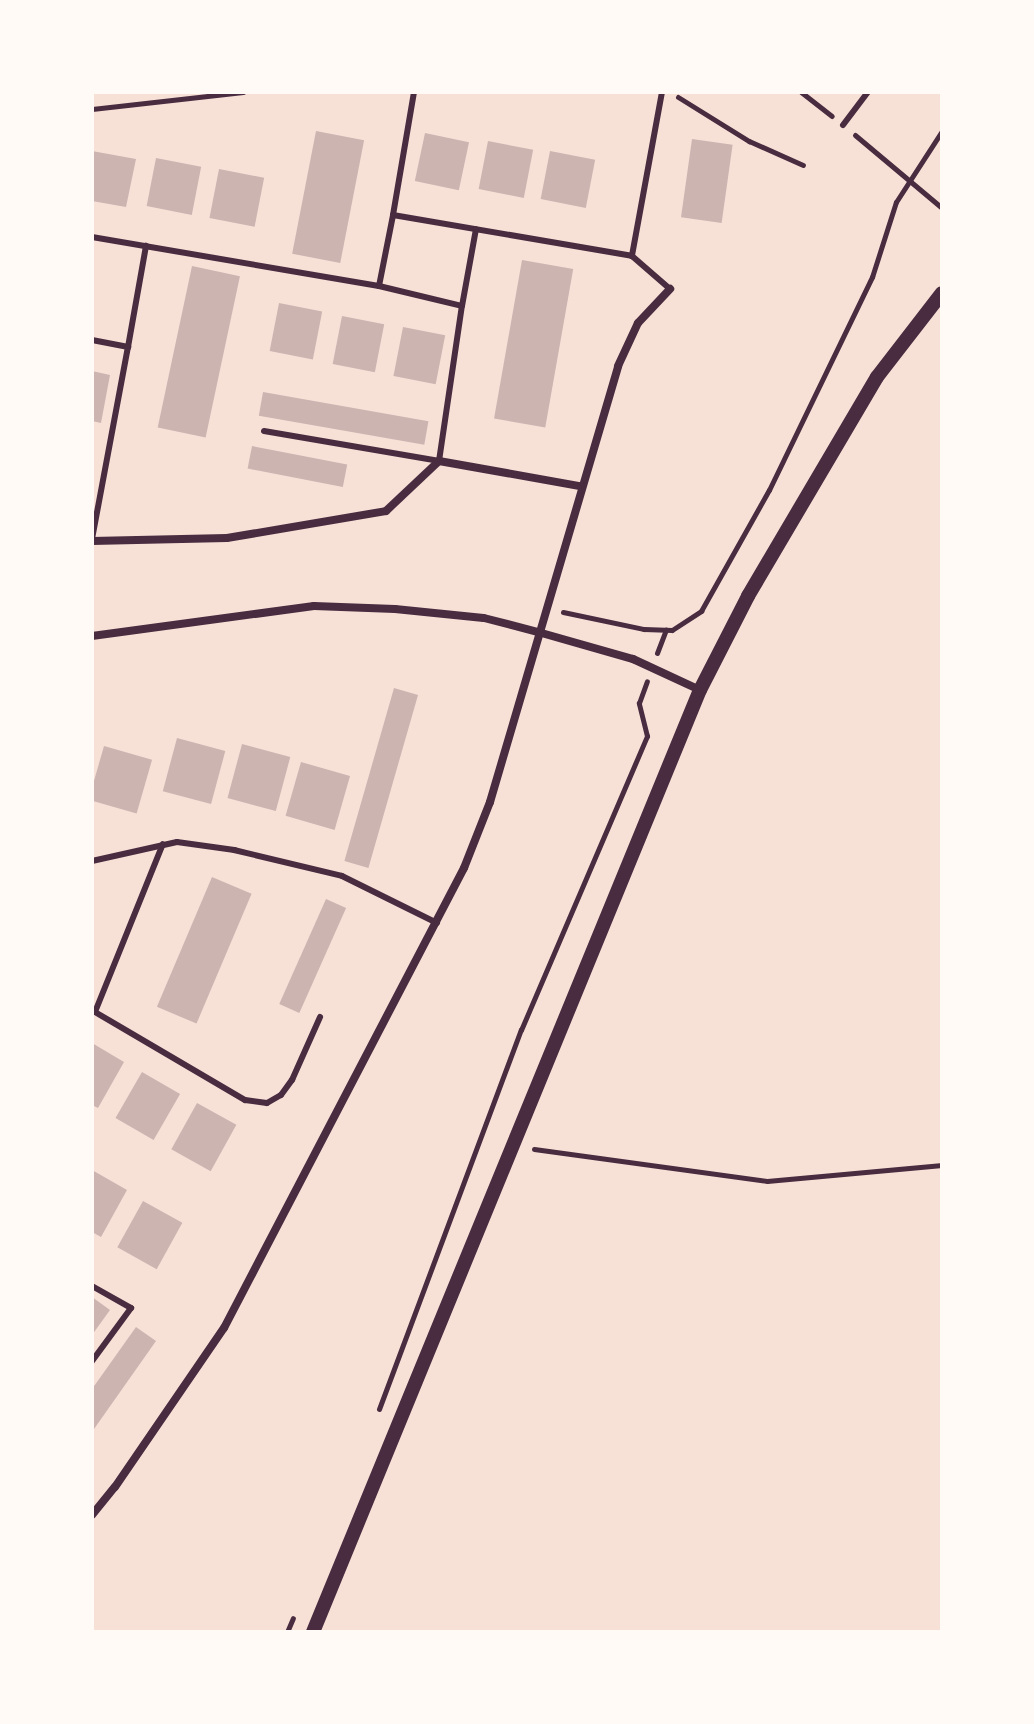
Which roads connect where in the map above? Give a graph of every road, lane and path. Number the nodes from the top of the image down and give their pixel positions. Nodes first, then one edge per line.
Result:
1 (243, 92) edge
2 (414, 92) edge
3 (662, 92) edge
4 (669, 92) edge
5 (801, 92) edge
6 (868, 92) edge
7 (171, 95) edge
8 (92, 109) edge
9 (843, 125) junction
10 (942, 131) edge
11 (803, 165) dead end
12 (909, 182) junction
13 (942, 208) edge
14 (393, 215) junction
15 (476, 229) junction
16 (92, 237) edge
17 (146, 246) junction
18 (632, 256) junction
19 (379, 286) junction
20 (670, 289) joint
21 (942, 293) edge
22 (462, 306) junction
23 (92, 340) edge
24 (128, 347) junction
25 (264, 431) dead end
26 (439, 461) junction
27 (580, 486) junction
28 (92, 540) edge
29 (546, 610) junction
30 (538, 632) junction
31 (92, 636) edge
32 (700, 690) junction
33 (639, 703) dead end
34 (163, 844) junction
35 (92, 861) edge
36 (437, 923) junction
37 (94, 1011) edge
38 (320, 1017) dead end
39 (514, 1146) junction
40 (942, 1165) edge
41 (92, 1286) edge
42 (92, 1361) edge
43 (376, 1418) dead end
44 (92, 1515) edge
45 (299, 1603) dead end
46 (287, 1632) edge
47 (313, 1632) edge

1 - 7 path
2 - 14 lane
3 - 18 lane
4 - 11 path
5 - 9 path
6 - 9 lane
7 - 8 path
9 - 12 path
10 - 12 path
12 - 13 path
12 - 29 path
14 - 15 lane
14 - 19 lane
15 - 18 lane
15 - 22 lane
16 - 17 lane
17 - 19 lane
17 - 24 lane
18 - 20 lane
19 - 22 lane
20 - 27 street
21 - 32 street
22 - 26 lane
23 - 24 lane
24 - 28 lane
25 - 26 lane
26 - 27 street
26 - 28 street
27 - 29 street
29 - 30 street
30 - 31 street
30 - 32 street
30 - 36 street
32 - 39 street
33 - 43 path
34 - 35 lane
34 - 36 lane
34 - 37 lane
36 - 44 street
37 - 38 lane
39 - 40 path
39 - 47 street
41 - 42 lane
45 - 46 path

